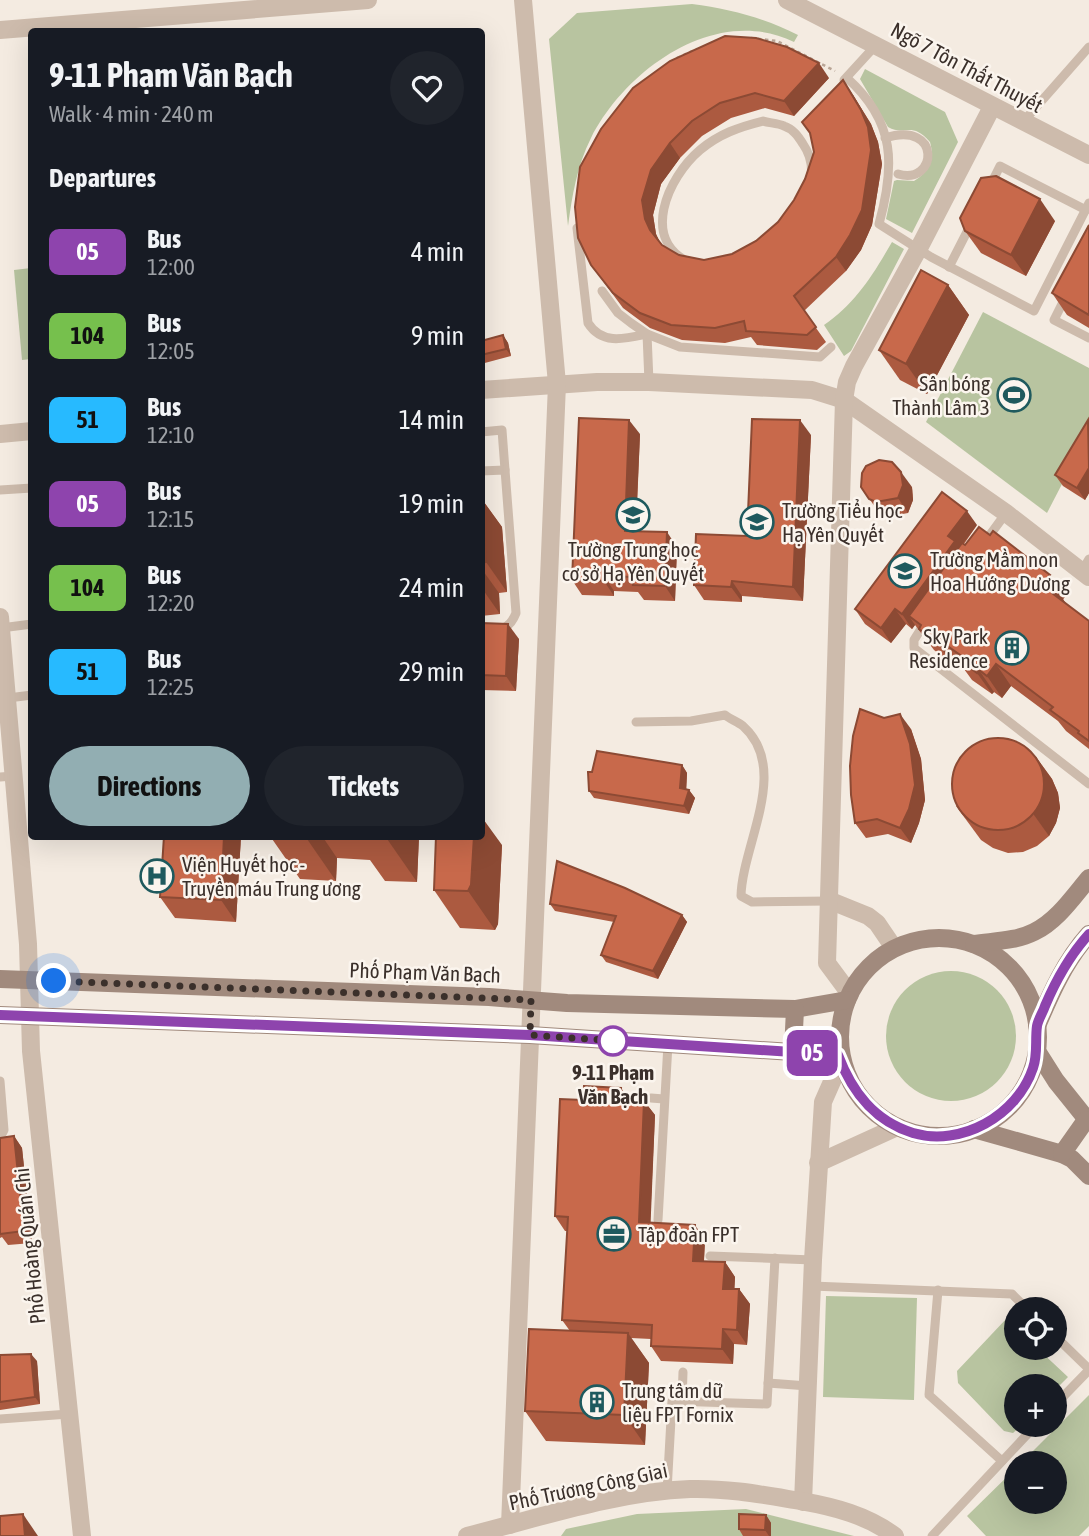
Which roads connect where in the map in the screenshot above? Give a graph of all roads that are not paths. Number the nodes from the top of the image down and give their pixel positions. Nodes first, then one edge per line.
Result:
1 (368, 0) edge
2 (523, 0) edge
3 (787, 0) edge
4 (0, 30) edge
5 (876, 45) junction
6 (1089, 47) edge
7 (846, 78) junction
8 (838, 87) edge
9 (992, 107) junction
10 (1023, 122) junction
11 (805, 124) edge
12 (796, 134) junction
13 (885, 138) junction
14 (1089, 155) edge
15 (898, 174) dead end
16 (989, 188) edge
17 (1087, 207) edge
18 (977, 211) edge
19 (577, 228) edge
20 (913, 245) junction
21 (949, 267) junction
22 (1071, 287) edge
23 (602, 291) edge
24 (647, 334) junction
25 (1089, 338) edge
26 (831, 347) dead end
27 (649, 382) junction
28 (557, 384) junction
29 (485, 390) edge
30 (844, 400) junction
31 (28, 430) edge
32 (485, 432) edge
33 (0, 434) edge
34 (505, 470) junction
35 (485, 471) edge
36 (28, 488) edge
37 (0, 489) edge
38 (1006, 513) junction
39 (974, 556) edge
40 (1087, 569) edge
41 (934, 611) edge
42 (1, 622) edge
43 (28, 624) edge
44 (485, 632) edge
45 (28, 696) edge
46 (8, 698) junction
47 (636, 722) dead end
48 (6, 745) edge
49 (7, 776) edge
50 (1089, 784) edge
51 (1089, 878) edge
52 (831, 901) junction
53 (1089, 934) edge
54 (974, 944) junction
55 (894, 948) junction
56 (0, 979) edge
57 (29, 979) junction
58 (849, 997) junction
59 (531, 1000) junction
60 (795, 1009) junction
61 (0, 1015) edge
62 (29, 1015) junction
63 (1037, 1026) junction
64 (530, 1035) junction
65 (668, 1044) junction
66 (793, 1051) junction
67 (1037, 1051) junction
68 (840, 1058) junction
69 (0, 1081) edge
70 (651, 1098) dead end
71 (664, 1099) junction
72 (1088, 1121) edge
73 (897, 1127) junction
74 (974, 1129) junction
75 (0, 1138) edge
76 (1062, 1154) junction
77 (818, 1163) junction
78 (1089, 1176) edge
79 (658, 1220) edge
80 (710, 1256) dead end
81 (775, 1258) junction
82 (813, 1259) junction
83 (812, 1286) junction
84 (938, 1290) junction
85 (1015, 1297) edge
86 (1067, 1348) edge
87 (1089, 1369) edge
88 (683, 1372) dead end
89 (768, 1383) junction
90 (808, 1386) junction
91 (1067, 1392) edge
92 (682, 1401) junction
93 (69, 1414) junction
94 (0, 1419) edge
95 (1025, 1437) edge
96 (1002, 1461) junction
97 (667, 1491) junction
98 (803, 1502) junction
99 (511, 1531) edge
100 (82, 1536) edge
101 (467, 1536) edge
102 (895, 1536) edge
103 (932, 1536) edge

1 - 4 street
2 - 28 street
3 - 5 street, Ngõ 7 Tôn Thất Thuyết
5 - 7 lane
5 - 9 street, Ngõ 7 Tôn Thất Thuyết
6 - 10 lane
7 - 8 lane
7 - 13 lane
9 - 10 street, Ngõ 7 Tôn Thất Thuyết
9 - 20 street
10 - 14 street, Ngõ 7 Tôn Thất Thuyết
11 - 12 lane
12 - 12 lane
13 - 15 lane
13 - 20 lane
16 - 17 lane
17 - 21 lane
18 - 21 lane
19 - 24 lane
20 - 21 lane
20 - 30 street
22 - 25 lane
23 - 24 lane
24 - 26 lane
24 - 27 lane
27 - 28 street
27 - 30 street
28 - 29 street
28 - 59 street
30 - 38 street
30 - 52 street
31 - 33 street
32 - 34 lane
34 - 35 lane
34 - 44 lane
36 - 37 lane
38 - 39 lane
38 - 40 street
41 - 50 lane
42 - 43 lane
42 - 46 street, Phố Hoàng Quán Chi
45 - 46 lane
46 - 48 street, Phố Hoàng Quán Chi
47 - 52 lane
48 - 49 street, Phố Hoàng Quán Chi
49 - 57 street, Phố Hoàng Quán Chi
51 - 54 main road
52 - 55 street
52 - 58 street
53 - 63 main road
54 - 55 main road
54 - 63 main road
55 - 58 main road
56 - 57 main road, Phố Phạm Văn Bạch
57 - 59 main road, Phố Phạm Văn Bạch
57 - 62 street, Phố Hoàng Quán Chi
58 - 60 main road, Phố Phạm Văn Bạch
58 - 68 main road
59 - 60 main road, Phố Phạm Văn Bạch
59 - 64 street
60 - 66 main road
61 - 62 main road
62 - 64 main road
62 - 93 street, Phố Hoàng Quán Chi
63 - 67 main road
64 - 65 main road
64 - 99 street
65 - 66 main road
65 - 71 lane
66 - 68 main road
67 - 72 main road
67 - 74 main road
68 - 73 main road
68 - 77 street
69 - 75 lane
70 - 71 lane
71 - 79 lane
72 - 76 main road
73 - 74 main road
73 - 77 street
74 - 76 main road
76 - 78 main road
77 - 82 street
80 - 81 lane
81 - 82 lane
81 - 89 lane
82 - 83 street
83 - 84 lane
83 - 90 street
84 - 85 lane
84 - 96 lane
86 - 87 lane
87 - 91 lane
88 - 92 lane
89 - 90 lane
89 - 92 lane
90 - 98 street
92 - 97 lane
93 - 94 lane
93 - 100 street, Phố Hoàng Quán Chi
95 - 96 lane
96 - 103 lane
97 - 98 street, Phố Trương Công Giai
97 - 99 street, Phố Trương Công Giai
98 - 102 street, Phố Trương Công Giai
99 - 101 street, Phố Trương Công Giai

